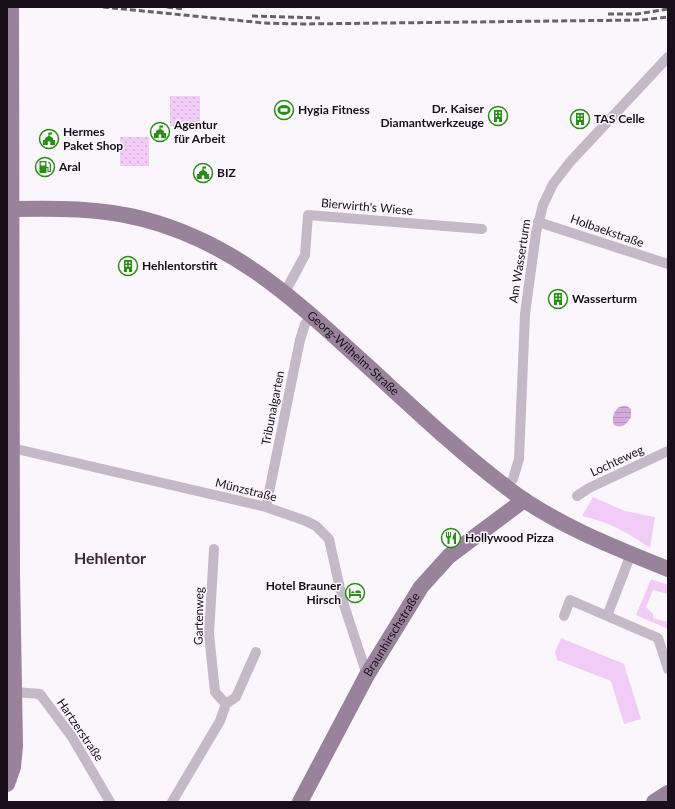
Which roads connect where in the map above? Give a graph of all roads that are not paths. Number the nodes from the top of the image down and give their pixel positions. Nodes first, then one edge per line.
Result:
1 (11, 7) edge
2 (668, 57) edge
3 (12, 208) junction
4 (538, 222) junction
5 (482, 229) dead end
6 (668, 264) edge
7 (285, 292) junction
8 (313, 316) junction
9 (10, 445) edge
10 (668, 451) edge
11 (506, 487) junction
12 (577, 496) dead end
13 (524, 500) junction
14 (266, 507) junction
15 (9, 535) edge
16 (214, 549) dead end
17 (632, 554) junction
18 (668, 569) edge
19 (564, 616) dead end
20 (607, 616) junction
21 (256, 652) dead end
22 (668, 669) edge
23 (367, 675) junction
24 (15, 692) junction
25 (226, 704) junction
26 (7, 784) edge
27 (668, 793) edge
28 (110, 802) edge
29 (172, 802) edge
30 (300, 802) edge
31 (654, 802) edge

1 - 3 main road
2 - 4 street, Am Wasserturm
3 - 7 main road, Georg-Wilhelm-Straße
3 - 9 main road
4 - 6 street, Holbaekstraße
4 - 11 street, Am Wasserturm
5 - 7 street, Bierwirth's Wiese
7 - 8 main road, Georg-Wilhelm-Straße
8 - 11 main road, Georg-Wilhelm-Straße
8 - 14 street, Tribunalgarten
9 - 14 street, Münzstraße
9 - 15 main road
10 - 12 street, Lochteweg
11 - 13 main road, Georg-Wilhelm-Straße
13 - 17 main road, Georg-Wilhelm-Straße
13 - 23 main road, Braunhirschstraße
14 - 23 street, Münzstraße
15 - 24 main road
16 - 25 street, Gartenweg
17 - 18 main road, Georg-Wilhelm-Straße
17 - 20 street
19 - 20 street
20 - 22 street
21 - 25 street
23 - 30 main road, Braunhirschstraße
24 - 26 main road
24 - 28 street, Hartzerstraße
25 - 29 street
27 - 31 main road

